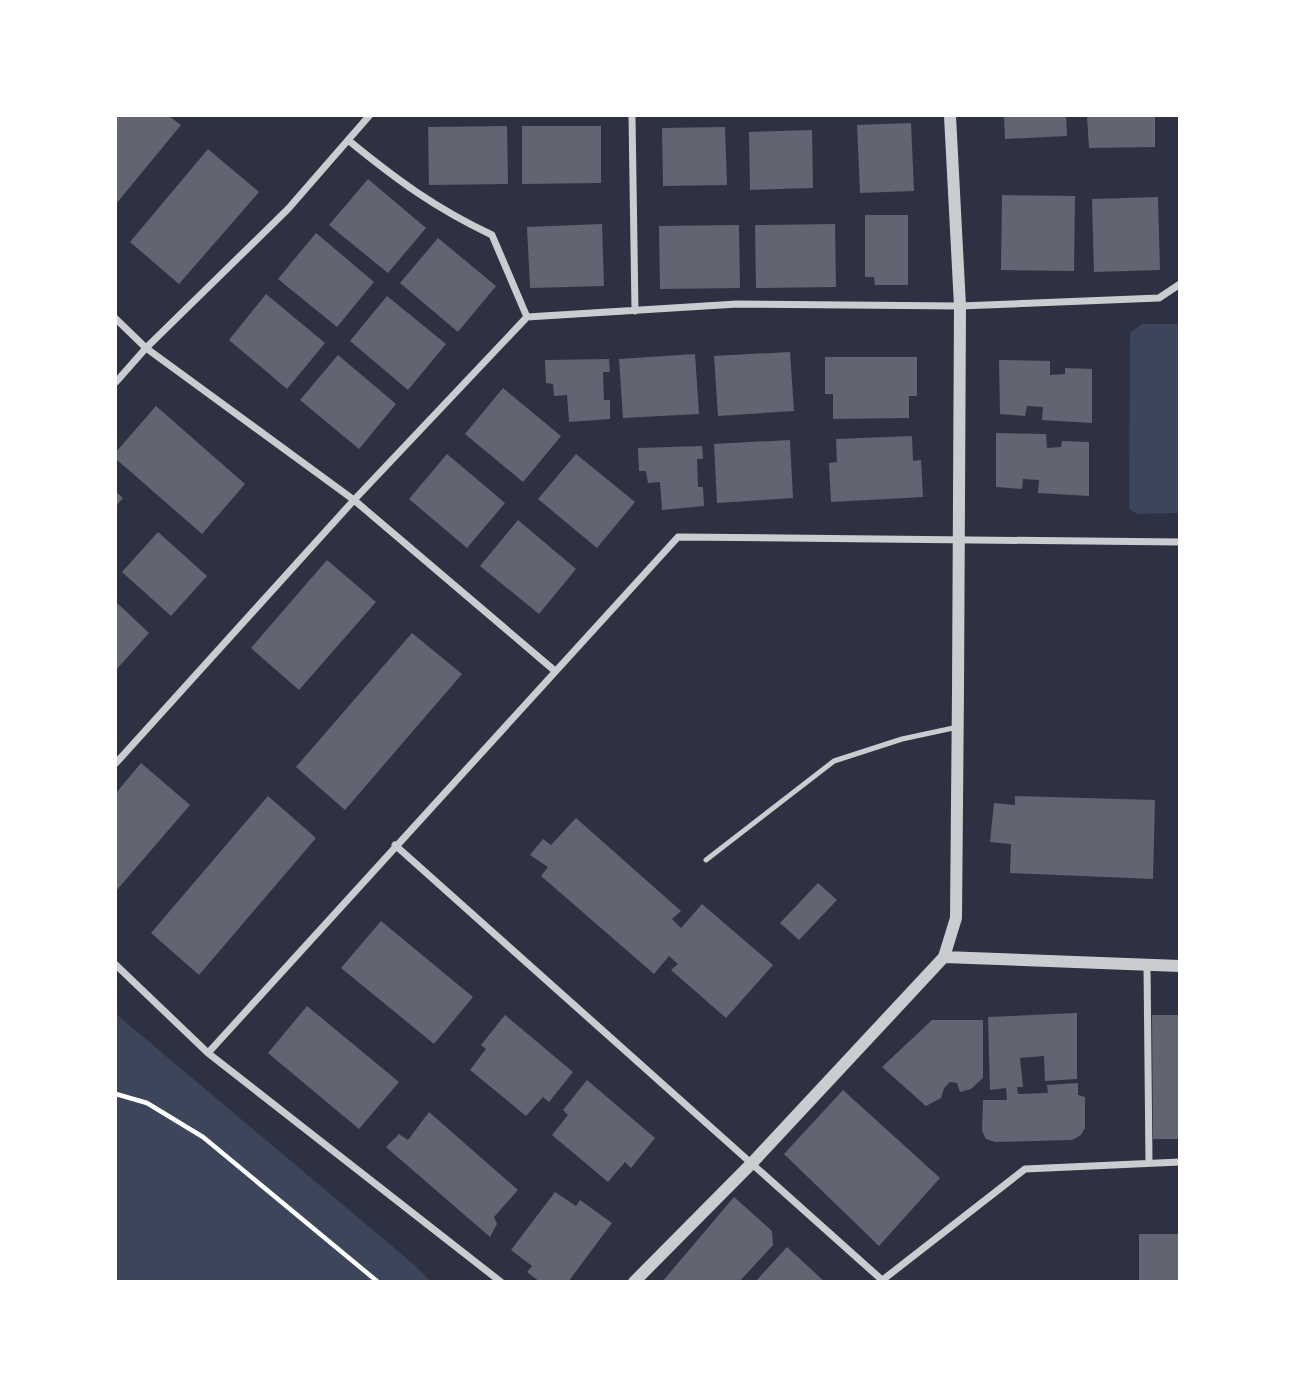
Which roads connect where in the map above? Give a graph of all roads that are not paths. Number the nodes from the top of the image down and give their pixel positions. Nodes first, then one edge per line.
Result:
1 (369, 116) edge
2 (632, 116) edge
3 (950, 116) edge
4 (348, 140) junction
5 (1180, 284) edge
6 (960, 306) junction
7 (635, 311) junction
8 (527, 317) junction
9 (116, 319) edge
10 (146, 348) junction
11 (116, 382) edge
12 (354, 500) junction
13 (959, 540) junction
14 (1180, 542) edge
15 (555, 671) junction
16 (958, 727) junction
17 (116, 763) edge
18 (396, 845) junction
19 (706, 860) dead end
20 (944, 957) junction
21 (116, 964) edge
22 (1147, 965) junction
23 (1180, 966) edge
24 (208, 1053) junction
25 (1180, 1162) edge
26 (752, 1163) junction
27 (1149, 1163) junction
28 (881, 1281) edge
29 (501, 1282) edge
30 (634, 1282) edge

1 - 4 street
2 - 7 street
3 - 6 street
4 - 8 street
4 - 10 street
5 - 6 street
6 - 7 street
6 - 13 street
7 - 8 street
8 - 12 street
9 - 10 street
10 - 11 street
10 - 12 street
12 - 15 street
12 - 17 street
13 - 14 street
13 - 15 street
13 - 16 street
15 - 18 street
16 - 19 lane
16 - 20 street
18 - 24 street
18 - 26 street
20 - 22 street
20 - 26 street
21 - 24 street
22 - 23 street
22 - 27 street
24 - 29 street
25 - 27 street
26 - 28 street
26 - 30 street
27 - 28 street

